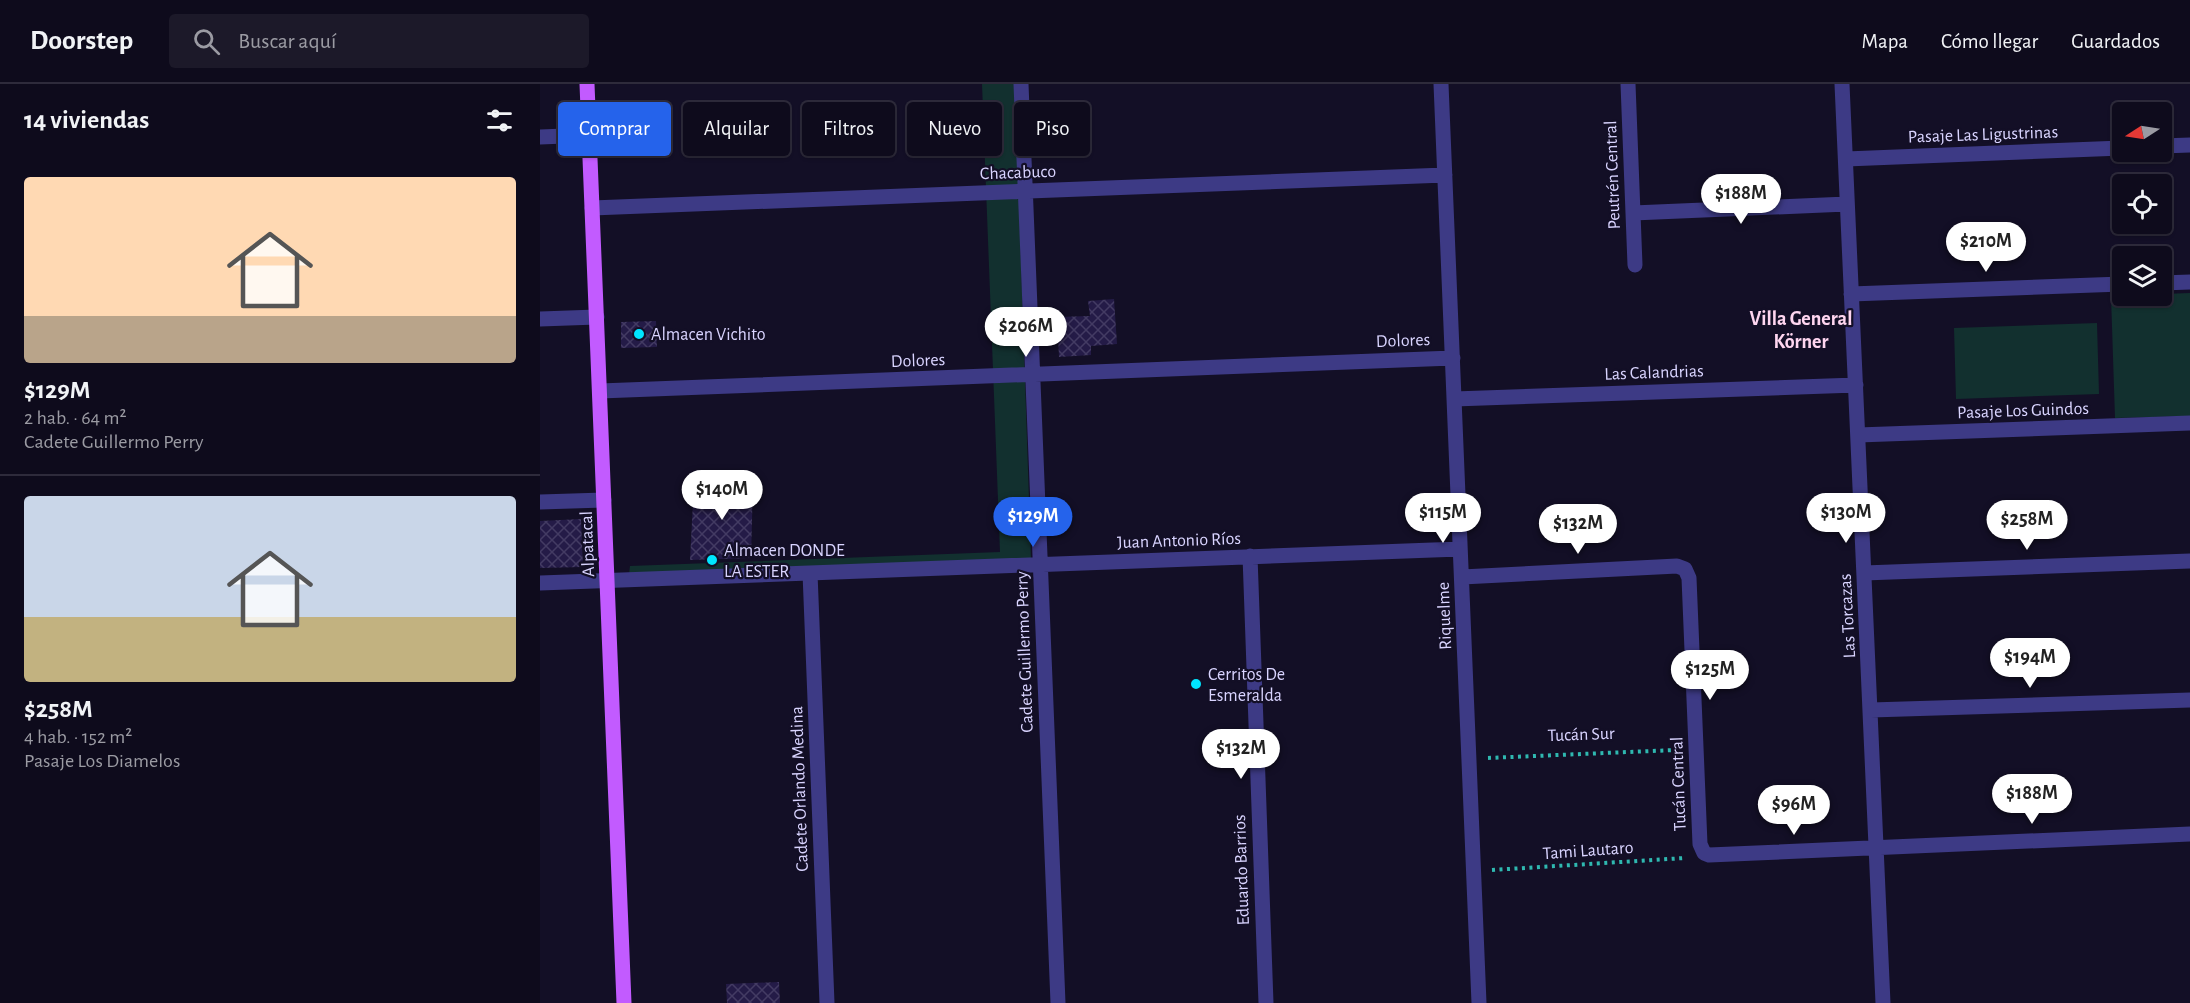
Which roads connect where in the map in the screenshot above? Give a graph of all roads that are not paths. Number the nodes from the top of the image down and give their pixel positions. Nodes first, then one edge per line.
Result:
1 (587, 84) edge
2 (1021, 84) edge
3 (1442, 84) edge
4 (1629, 84) edge
5 (1842, 84) edge
6 (588, 102) edge
7 (558, 136) edge
8 (540, 137) edge
9 (2190, 145) edge
10 (2172, 146) edge
11 (2112, 148) edge
12 (591, 156) edge
13 (1846, 159) junction
14 (1445, 175) junction
15 (1026, 191) junction
16 (1847, 204) junction
17 (592, 208) junction
18 (1633, 213) junction
19 (1635, 266) dead end
20 (2190, 282) edge
21 (2172, 283) edge
22 (2112, 284) edge
23 (1851, 294) junction
24 (597, 317) junction
25 (540, 318) edge
26 (1453, 358) junction
27 (1033, 375) junction
28 (1856, 385) junction
29 (600, 391) junction
30 (1454, 399) junction
31 (2190, 423) edge
32 (1858, 435) junction
33 (604, 500) junction
34 (540, 502) edge
35 (1460, 549) junction
36 (1250, 556) junction
37 (2190, 561) edge
38 (1040, 564) junction
39 (810, 573) junction
40 (1864, 573) junction
41 (1462, 577) junction
42 (608, 580) junction
43 (540, 583) edge
44 (2190, 700) edge
45 (1870, 710) junction
46 (2190, 834) edge
47 (1876, 849) junction
48 (624, 1003) edge
49 (827, 1003) edge
50 (1058, 1003) edge
51 (1266, 1003) edge
52 (1479, 1003) edge
53 (1883, 1003) edge

1 - 6 main road, Alpatacal
2 - 15 street, Cadete Guillermo Perry
3 - 14 street, Riquelme
4 - 18 street, Peutrén Central
5 - 13 street, Las Torcazas
7 - 8 street
9 - 10 street
11 - 13 street, Pasaje Las Ligustrinas
12 - 17 main road, Alpatacal
13 - 16 street, Las Torcazas
14 - 15 street, Chacabuco
14 - 26 street, Riquelme
15 - 17 street, Chacabuco
15 - 27 street, Cadete Guillermo Perry
16 - 18 street
16 - 23 street, Las Torcazas
17 - 24 main road, Alpatacal
18 - 19 street, Peutrén Central
20 - 21 street
22 - 23 street
23 - 28 street, Las Torcazas
24 - 25 street
24 - 29 main road, Alpatacal
26 - 27 street, Dolores
26 - 30 street, Riquelme
27 - 29 street, Dolores
27 - 38 street, Cadete Guillermo Perry
28 - 30 street, Las Calandrias
28 - 32 street, Las Torcazas
29 - 33 main road, Alpatacal
30 - 35 street, Riquelme
31 - 32 street, Pasaje Los Guindos
32 - 40 street, Las Torcazas
33 - 34 street
33 - 42 main road, Alpatacal
35 - 36 street, Juan Antonio Ríos
35 - 41 street, Riquelme
36 - 38 street, Juan Antonio Ríos
36 - 51 street, Eduardo Barrios
37 - 40 street
38 - 39 street, Juan Antonio Ríos
38 - 50 street, Cadete Guillermo Perry
39 - 42 street, Juan Antonio Ríos
39 - 49 street, Cadete Orlando Medina
40 - 45 street, Las Torcazas
41 - 47 street, Tucán Central
41 - 52 street, Riquelme
42 - 43 street, Juan Antonio Ríos
42 - 48 main road, Alpatacal
44 - 45 street
45 - 47 street, Las Torcazas
46 - 47 street
47 - 53 street, Las Torcazas

